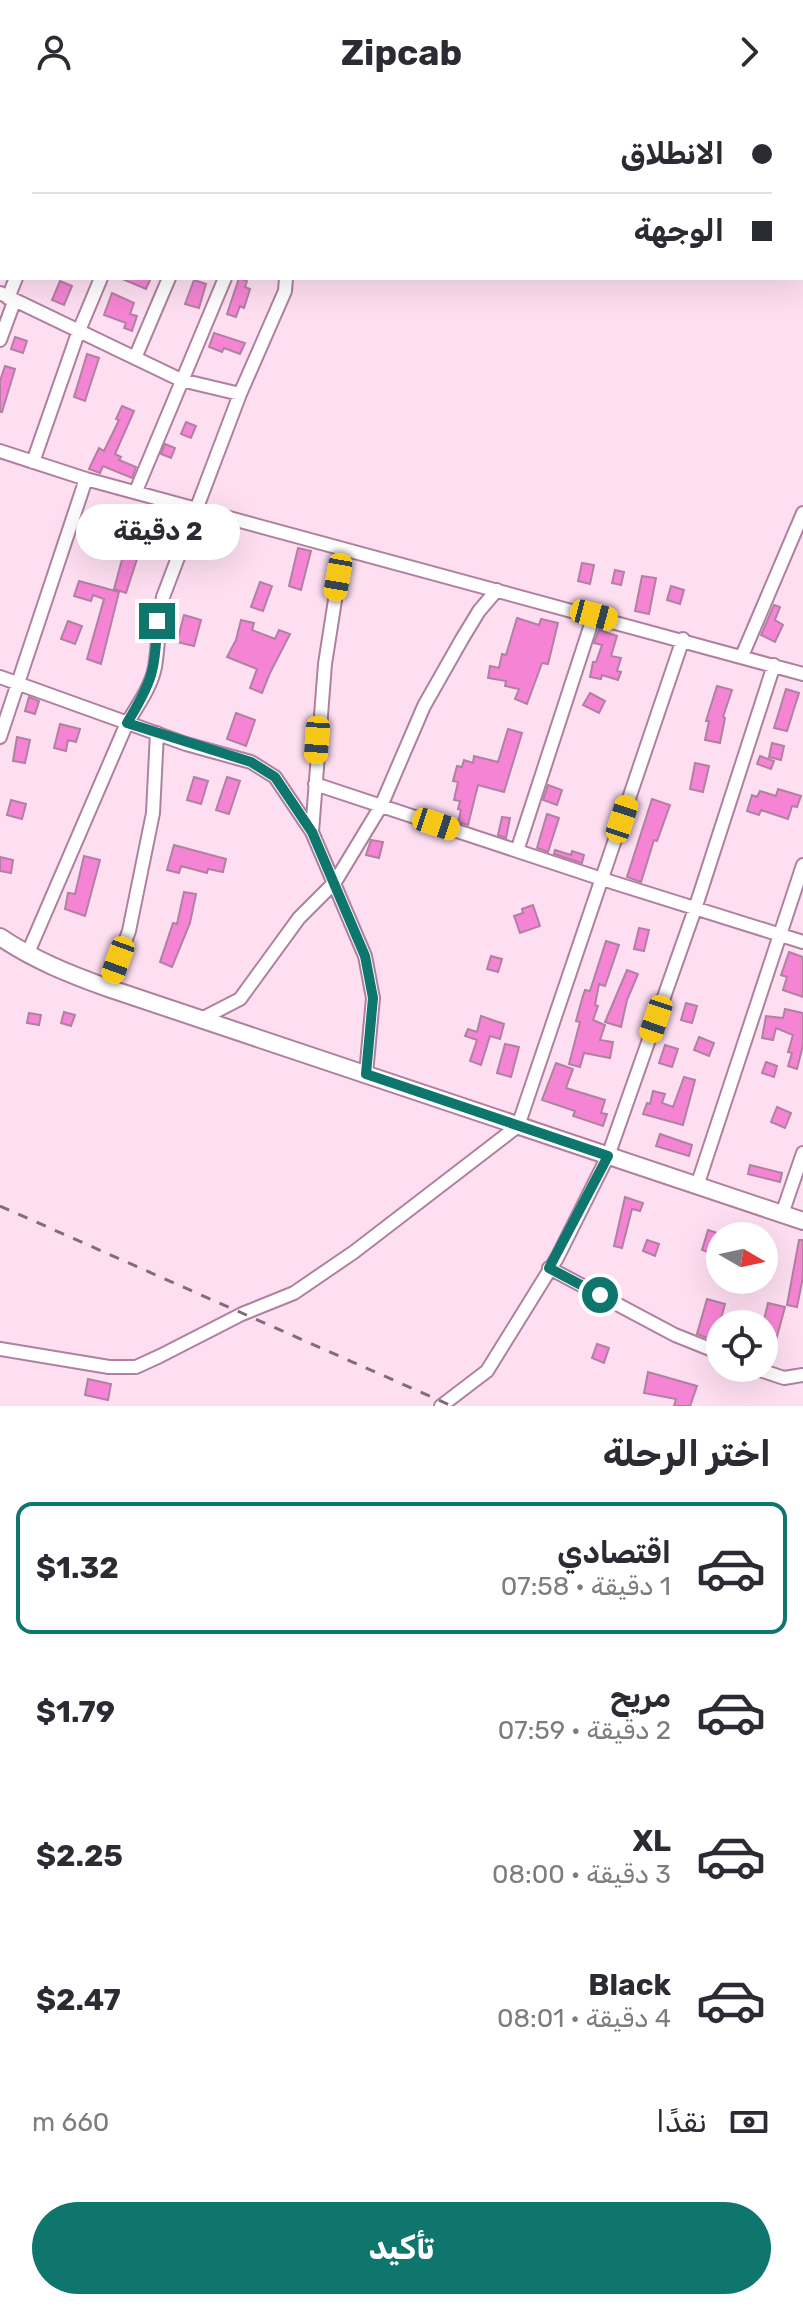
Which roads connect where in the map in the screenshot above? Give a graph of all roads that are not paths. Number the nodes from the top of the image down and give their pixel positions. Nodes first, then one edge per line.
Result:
1 (100, 280) edge
2 (168, 280) edge
3 (224, 280) edge
4 (286, 280) edge
5 (7, 298) edge
6 (78, 333) junction
7 (0, 340) edge
8 (135, 358) junction
9 (181, 380) junction
10 (240, 394) junction
11 (0, 451) edge
12 (33, 462) junction
13 (86, 479) junction
14 (136, 491) junction
15 (196, 508) junction
16 (803, 513) edge
17 (800, 529) edge
18 (343, 549) junction
19 (497, 590) junction
20 (594, 615) junction
21 (683, 639) junction
22 (742, 656) junction
23 (774, 665) junction
24 (803, 674) edge
25 (0, 677) edge
26 (19, 684) junction
27 (127, 723) junction
28 (157, 733) junction
29 (0, 737) edge
30 (315, 784) junction
31 (381, 806) junction
32 (312, 832) junction
33 (517, 851) junction
34 (803, 865) edge
35 (602, 879) junction
36 (335, 882) junction
37 (695, 909) junction
38 (779, 935) junction
39 (0, 937) edge
40 (803, 942) edge
41 (27, 955) junction
42 (108, 988) junction
43 (201, 1019) junction
44 (366, 1074) junction
45 (518, 1126) junction
46 (803, 1153) edge
47 (608, 1156) junction
48 (697, 1186) junction
49 (782, 1214) junction
50 (803, 1221) edge
51 (549, 1268) junction
52 (706, 1347) edge
53 (0, 1349) edge
54 (803, 1375) edge
55 (778, 1376) edge
56 (441, 1406) edge

1 - 6 street
2 - 8 street
3 - 9 street
4 - 10 street
5 - 6 street
5 - 7 street
6 - 8 street
6 - 12 street
8 - 9 street
9 - 10 street
9 - 14 street
10 - 15 street
11 - 12 street
12 - 13 street
13 - 14 street
13 - 26 street
14 - 15 street
15 - 18 street
15 - 27 street
16 - 17 street
17 - 22 street
18 - 19 street
18 - 30 street
19 - 20 street
19 - 31 street
20 - 21 street
20 - 33 street
21 - 22 street
21 - 35 street
22 - 23 street
23 - 24 street
23 - 37 street
25 - 26 street
26 - 27 street
26 - 29 street
27 - 28 street
27 - 41 street
28 - 32 street
28 - 42 street
30 - 31 street
30 - 32 street
31 - 33 street
31 - 36 street
32 - 36 street
33 - 35 street
34 - 38 street
35 - 37 street
35 - 45 street
36 - 43 street
36 - 44 street
37 - 38 street
37 - 47 street
38 - 40 street
38 - 48 street
39 - 41 main road
41 - 42 main road
42 - 43 main road
43 - 44 main road
44 - 45 main road
45 - 47 main road
45 - 53 street
46 - 49 street
47 - 48 main road
47 - 51 street
48 - 49 main road
49 - 50 main road
51 - 52 street
51 - 56 street
54 - 55 street

